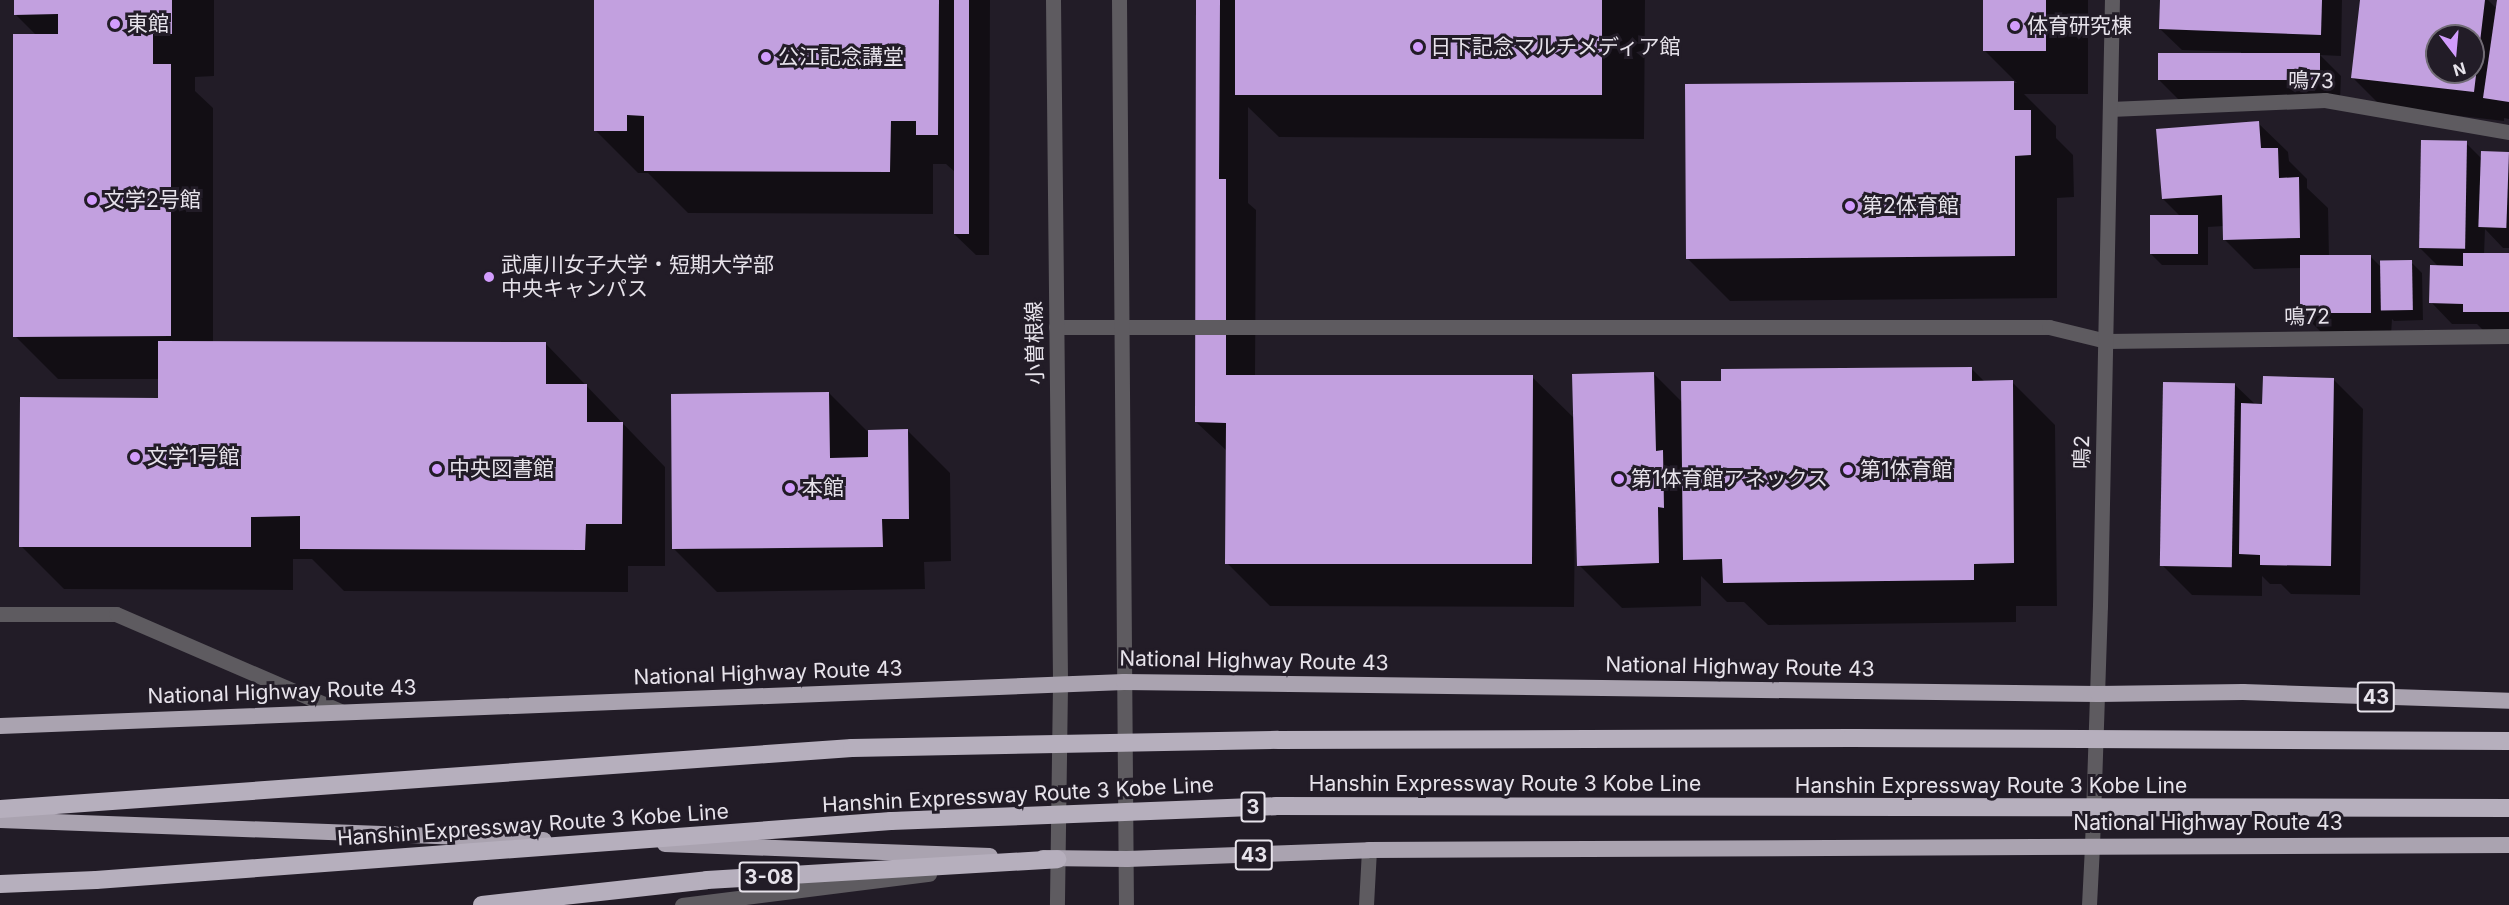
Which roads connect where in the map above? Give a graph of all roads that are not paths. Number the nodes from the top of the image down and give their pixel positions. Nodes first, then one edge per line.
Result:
1 (1053, 0) edge
2 (1119, 0) edge
3 (2112, 0) edge
4 (2110, 109) junction
5 (2509, 132) edge
6 (1120, 326) junction
7 (1056, 327) junction
8 (2509, 336) edge
9 (2106, 341) junction
10 (0, 614) edge
11 (1124, 682) junction
12 (1060, 685) junction
13 (2098, 694) junction
14 (2509, 701) edge
15 (342, 712) junction
16 (0, 726) edge
17 (2509, 741) edge
18 (2509, 808) edge
19 (0, 809) edge
20 (0, 820) edge
21 (2509, 845) edge
22 (2092, 846) junction
23 (1369, 850) junction
24 (1058, 859) junction
25 (1127, 860) junction
26 (0, 884) edge
27 (482, 905) edge
28 (682, 905) edge
29 (1057, 905) edge
30 (1126, 905) edge
31 (1366, 905) edge
32 (2089, 905) edge

1 - 7 street, 小曽根線
2 - 6 street
3 - 4 street, 鳴2
4 - 5 street, 鳴73
4 - 9 street, 鳴2
6 - 7 street, 鳴72
6 - 9 street, 鳴72
6 - 11 street
7 - 12 street, 小曽根線
8 - 9 street, 鳴72
9 - 13 street, 鳴2
10 - 15 street
11 - 12 highway, National Highway Route 43 / 43
11 - 13 highway, National Highway Route 43 / 43
11 - 25 street
12 - 15 highway, National Highway Route 43 / 43
12 - 24 street, 小曽根線
13 - 14 highway, National Highway Route 43 / 43
13 - 22 street, 鳴2
15 - 16 highway, National Highway Route 43 / 43
17 - 19 highway, Hanshin Expressway Route 3 Kobe Line, bridge
18 - 26 highway, Hanshin Expressway Route 3 Kobe Line / 3, bridge
20 - 24 highway, National Highway Route 43 / 43
21 - 22 highway, National Highway Route 43 / 43
22 - 23 highway, National Highway Route 43 / 43
22 - 32 street, 鳴2
23 - 25 highway, National Highway Route 43 / 43
23 - 31 street
24 - 25 highway, National Highway Route 43 / 43
24 - 27 highway, 3-08
24 - 28 street
24 - 29 street, 小曽根線
25 - 30 street

